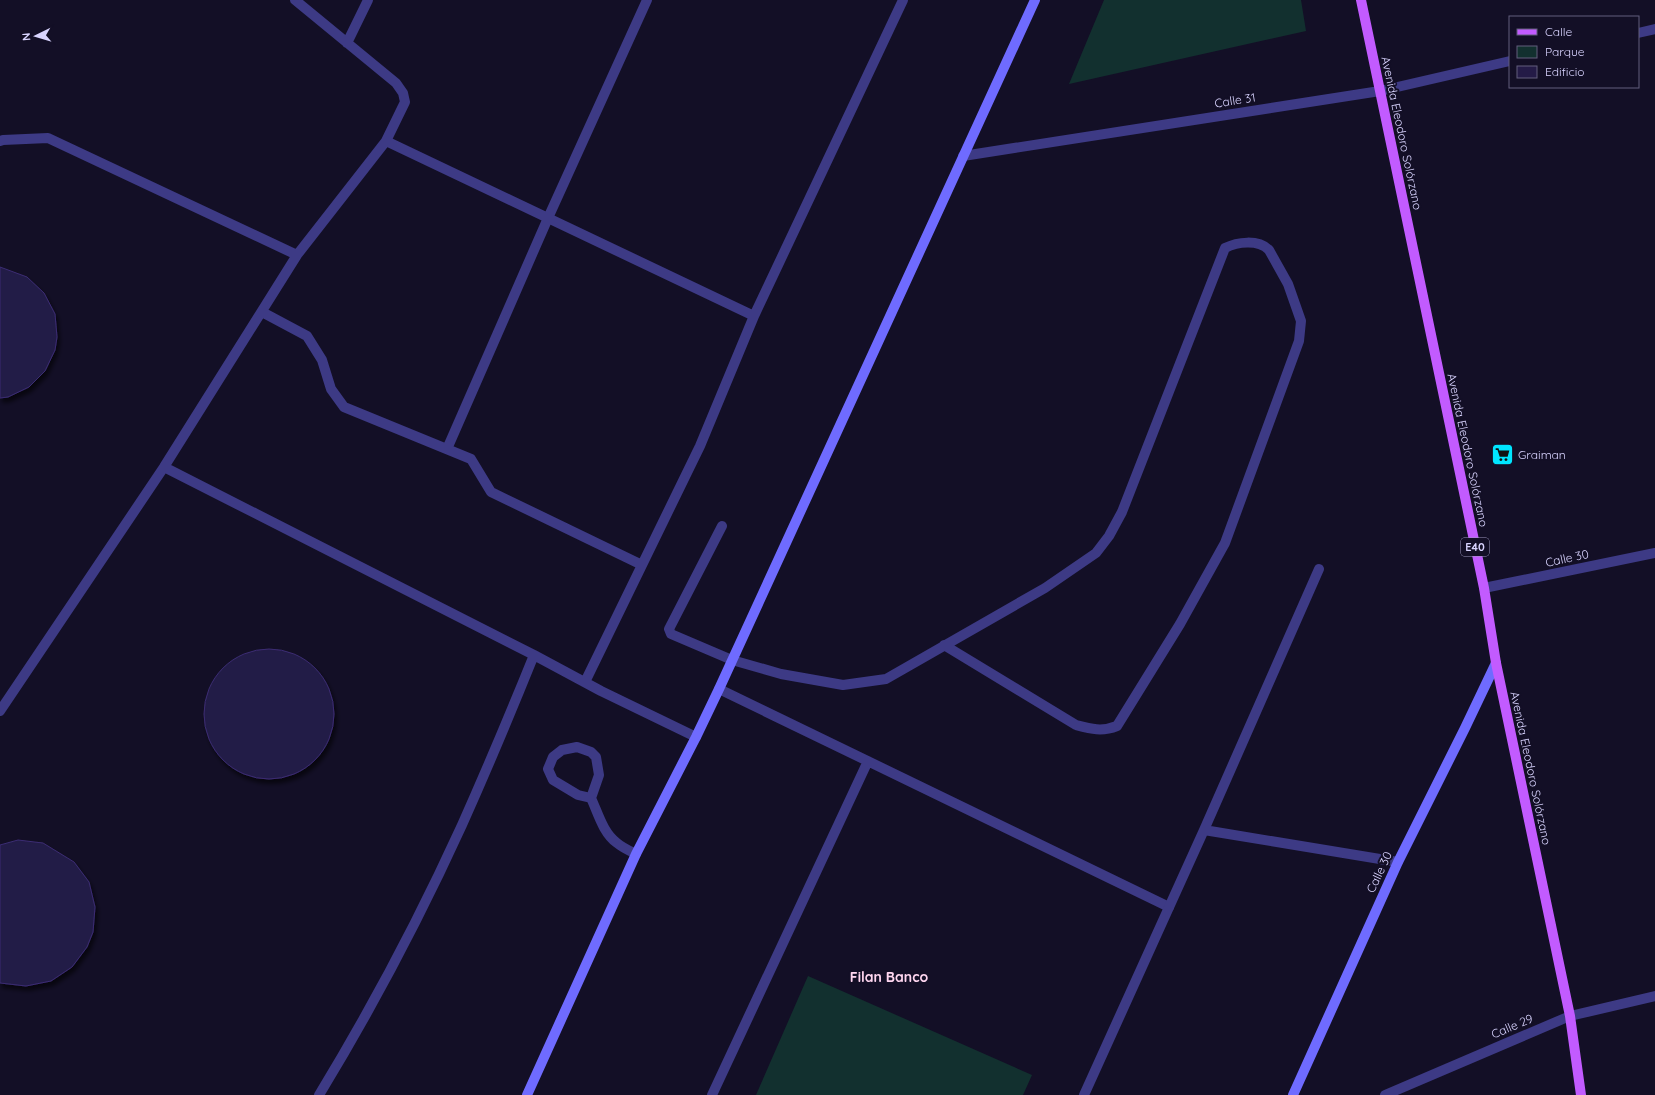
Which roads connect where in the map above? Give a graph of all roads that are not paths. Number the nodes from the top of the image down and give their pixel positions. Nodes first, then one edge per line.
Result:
1 (295, 0) edge
2 (368, 0) edge
3 (647, 0) edge
4 (902, 0) edge
5 (1035, 0) edge
6 (1361, 0) edge
7 (1655, 29) edge
8 (1639, 33) edge
9 (347, 43) junction
10 (1509, 62) edge
11 (1380, 91) junction
12 (386, 141) junction
13 (0, 142) edge
14 (963, 156) junction
15 (548, 218) junction
16 (297, 255) junction
17 (262, 312) junction
18 (754, 316) junction
19 (447, 449) junction
20 (164, 467) junction
21 (722, 526) dead end
22 (1655, 553) edge
23 (642, 565) junction
24 (1319, 569) dead end
25 (1484, 588) junction
26 (944, 645) junction
27 (534, 655) junction
28 (732, 660) junction
29 (1496, 663) junction
30 (585, 682) junction
31 (719, 689) junction
32 (0, 711) edge
33 (696, 737) junction
34 (868, 761) junction
35 (591, 798) junction
36 (1204, 830) junction
37 (636, 854) junction
38 (1398, 862) junction
39 (1169, 907) junction
40 (1655, 996) edge
41 (1570, 1016) junction
42 (319, 1095) edge
43 (527, 1095) edge
44 (712, 1095) edge
45 (1084, 1095) edge
46 (1293, 1095) edge
47 (1385, 1095) edge
48 (1582, 1095) edge

1 - 9 street
2 - 9 street
3 - 15 street
4 - 18 street
5 - 14 main road
6 - 11 main road, Avenida Eleodoro Solórzano / E40
7 - 8 street
9 - 12 street
10 - 11 street, Calle 31
11 - 14 street, Calle 31
11 - 25 main road, Avenida Eleodoro Solórzano / E40
12 - 15 street
12 - 16 street
13 - 16 street
14 - 28 main road
15 - 18 street
15 - 19 street
16 - 17 street
17 - 19 street
17 - 20 street
18 - 23 street
19 - 23 street
20 - 27 street
20 - 32 street
21 - 28 street
22 - 25 street, Calle 30
23 - 30 street
24 - 36 street
25 - 29 main road, Avenida Eleodoro Solórzano / E40
26 - 26 street
26 - 28 street
27 - 30 street
27 - 42 street
28 - 31 main road
29 - 38 main road, Calle 30
29 - 41 main road, Avenida Eleodoro Solórzano / E40
30 - 33 street
31 - 33 main road
31 - 34 street
33 - 37 main road
34 - 39 street
34 - 44 street
35 - 35 street
35 - 37 street
36 - 38 street
36 - 39 street
37 - 43 main road
38 - 46 main road, Calle 30
39 - 45 street
40 - 41 street, Calle 29
41 - 47 street, Calle 29
41 - 48 main road, Avenida Eleodoro Solórzano / E40

